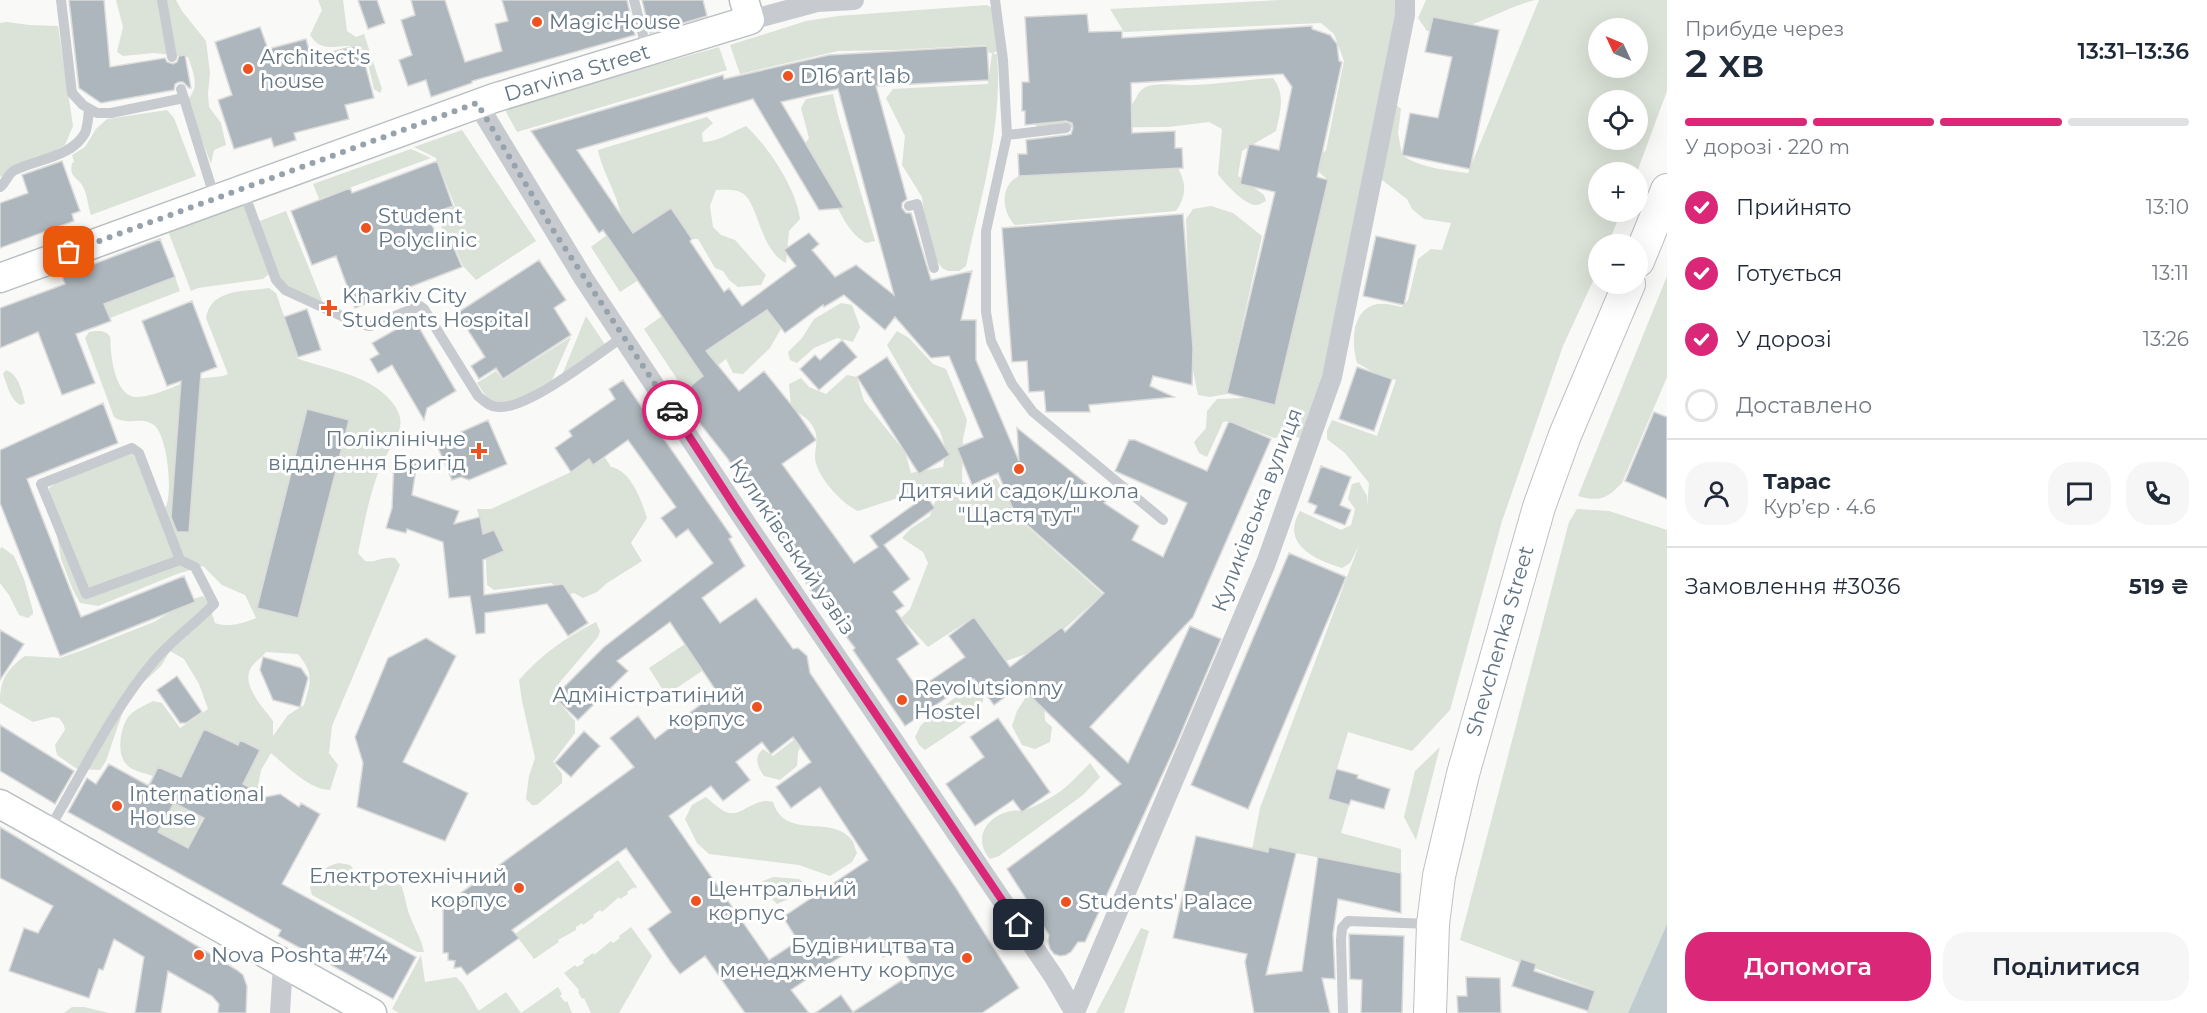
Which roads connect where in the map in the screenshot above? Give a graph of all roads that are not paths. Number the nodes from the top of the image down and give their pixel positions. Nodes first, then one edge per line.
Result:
1 (61, 0) edge
2 (162, 0) edge
3 (634, 0) edge
4 (854, 0) edge
5 (996, 0) edge
6 (1405, 0) edge
7 (747, 10) edge
8 (647, 51) junction
9 (172, 57) dead end
10 (477, 103) junction
11 (89, 110) junction
12 (1066, 128) dead end
13 (1007, 135) junction
14 (0, 187) edge
15 (243, 189) junction
16 (1667, 190) edge
17 (215, 200) junction
18 (909, 206) dead end
19 (1648, 237) edge
20 (934, 268) dead end
21 (0, 278) edge
22 (1625, 294) edge
23 (624, 336) junction
24 (1163, 520) dead end
25 (180, 560) junction
26 (0, 804) edge
27 (48, 831) junction
28 (1433, 924) junction
29 (283, 964) junction
30 (280, 1013) edge
31 (372, 1013) edge
32 (1075, 1013) edge
33 (1343, 1013) edge
34 (1430, 1013) edge

1 - 11 lane
2 - 9 lane
3 - 8 lane
4 - 7 street, Darvina Street
5 - 13 lane
6 - 32 street, Куликівська вулиця
7 - 8 street, Darvina Street
8 - 10 street, Darvina Street
10 - 15 street, Darvina Street
10 - 23 street, Куликівський узвіз
11 - 14 lane
11 - 17 lane
12 - 13 lane
13 - 24 lane
15 - 17 street, Darvina Street
15 - 23 lane
16 - 19 main road
17 - 21 street, Darvina Street
18 - 20 lane
22 - 28 main road, Shevchenka Street
23 - 32 street, Куликівський узвіз
25 - 25 lane
25 - 27 lane
26 - 27 street
27 - 29 street
28 - 33 lane
28 - 34 main road, Shevchenka Street
29 - 30 street
29 - 31 street

